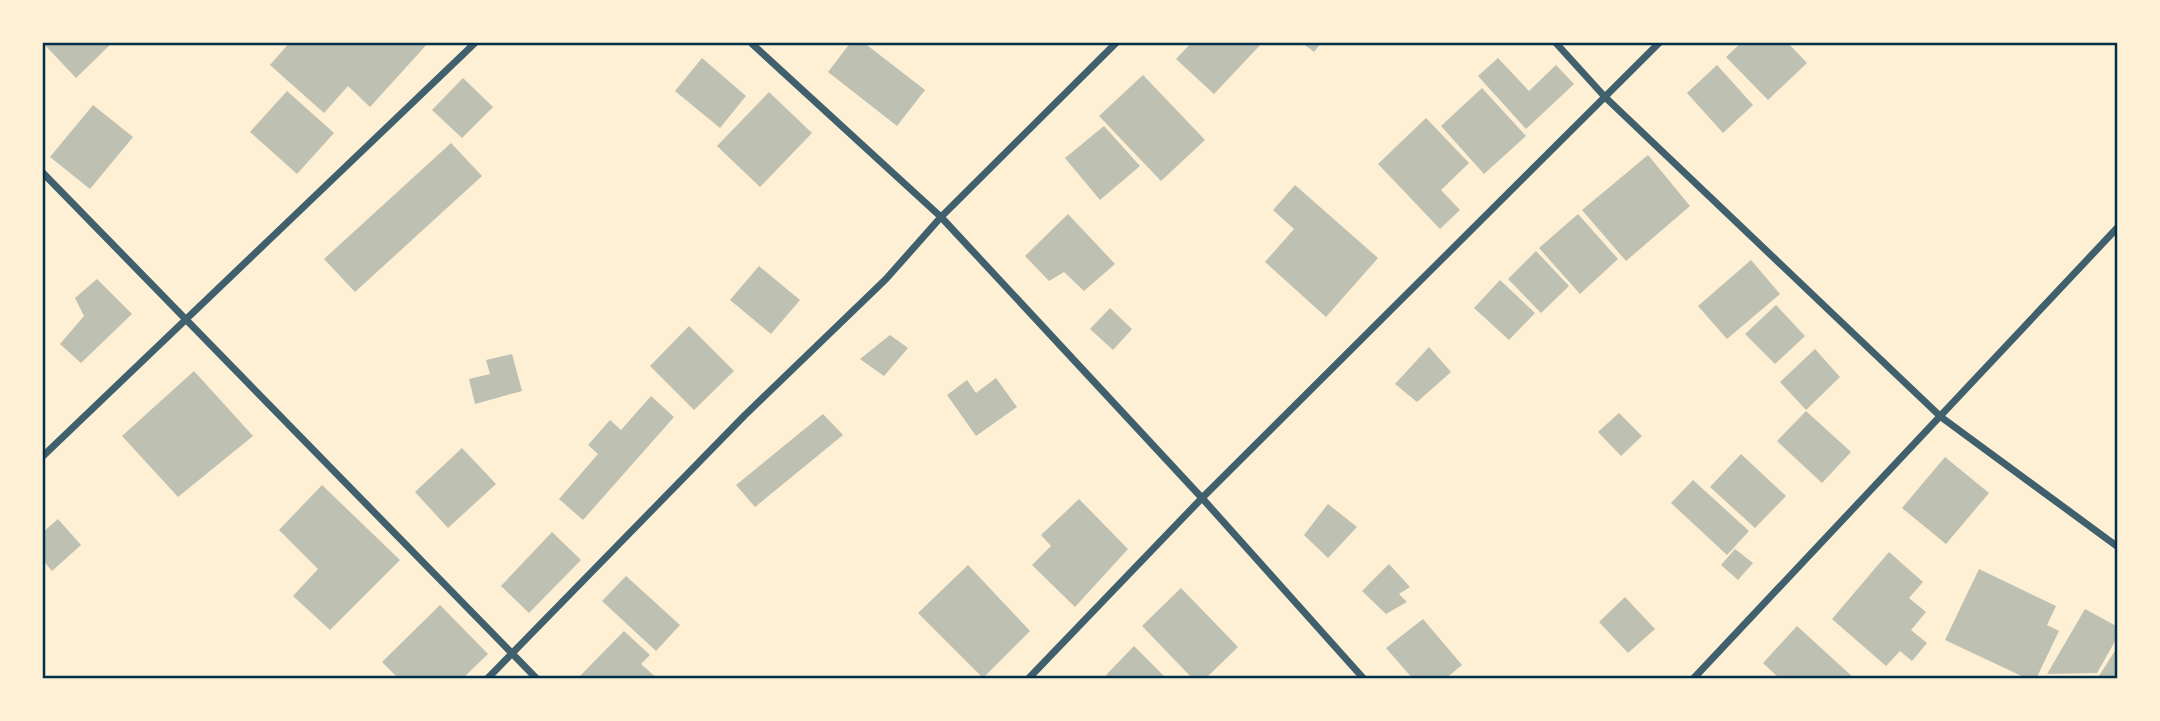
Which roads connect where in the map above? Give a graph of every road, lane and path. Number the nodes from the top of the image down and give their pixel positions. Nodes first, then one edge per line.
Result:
1 (476, 42) edge
2 (750, 42) edge
3 (1117, 42) edge
4 (1555, 42) edge
5 (1660, 42) edge
6 (1605, 97) junction
7 (42, 172) edge
8 (941, 217) junction
9 (2118, 227) edge
10 (185, 318) junction
11 (1941, 417) junction
12 (42, 457) edge
13 (1202, 498) junction
14 (2118, 547) edge
15 (512, 654) junction
16 (487, 679) edge
17 (537, 679) edge
18 (1028, 679) edge
19 (1364, 679) edge
20 (1693, 679) edge

1 - 10 street
2 - 8 street
3 - 8 street
4 - 6 street
5 - 6 street
6 - 11 street
6 - 13 street
7 - 10 street
8 - 13 street
8 - 15 street
9 - 11 street
10 - 12 street
10 - 15 street
11 - 14 street
11 - 20 street
13 - 18 street
13 - 19 street
15 - 16 street
15 - 17 street

